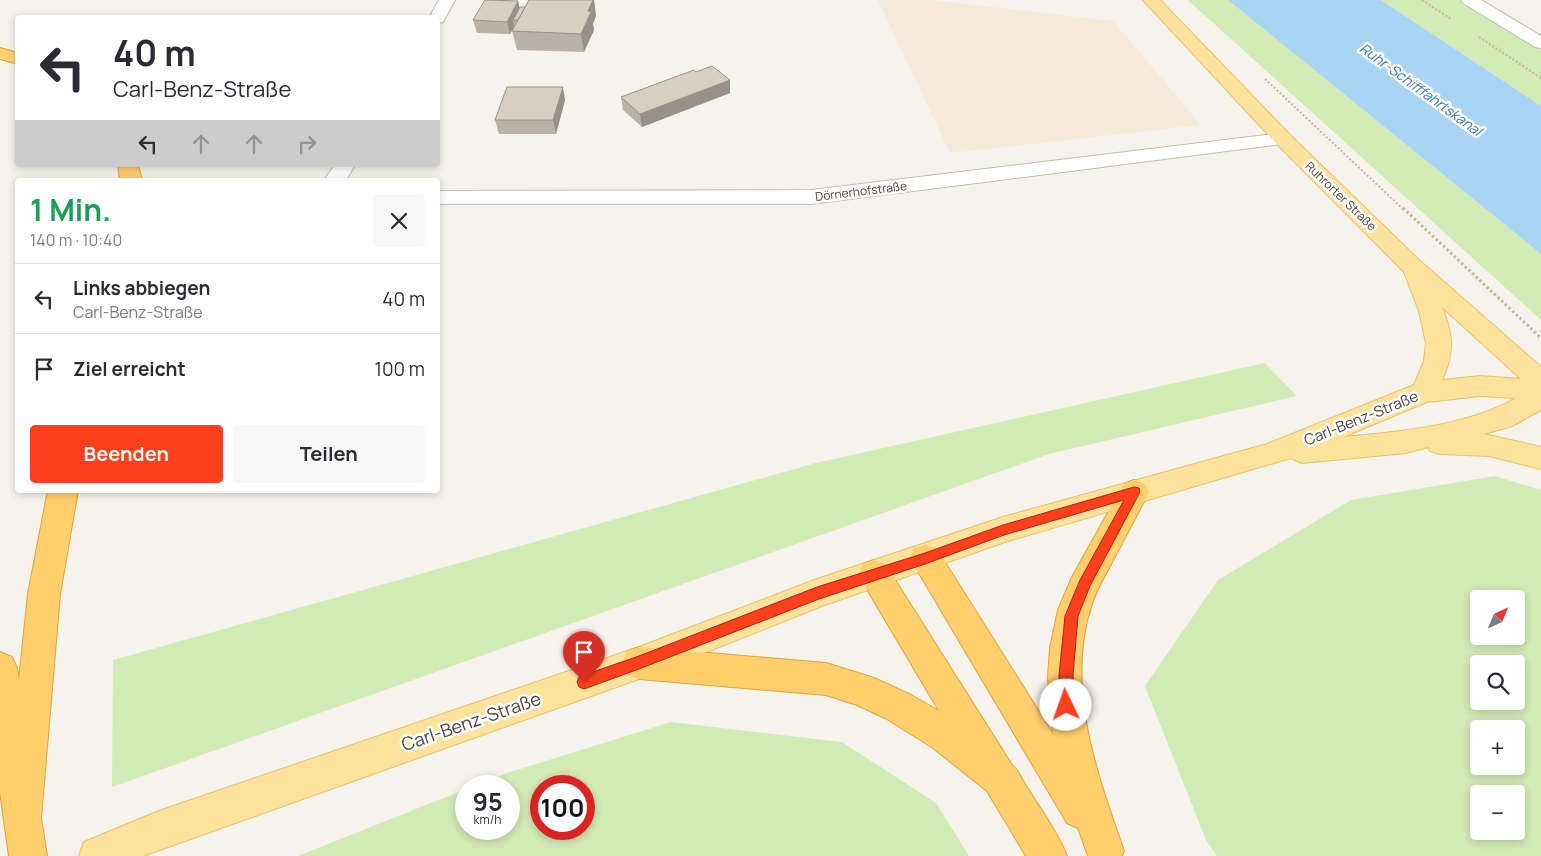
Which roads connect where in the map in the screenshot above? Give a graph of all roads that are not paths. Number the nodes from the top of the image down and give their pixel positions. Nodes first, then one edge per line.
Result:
1 (447, 0) edge
2 (1151, 0) edge
3 (1469, 0) edge
4 (439, 15) edge
5 (1541, 43) edge
6 (0, 53) edge
7 (15, 58) edge
8 (1282, 139) junction
9 (344, 167) edge
10 (336, 178) edge
11 (440, 198) edge
12 (1411, 264) junction
13 (1541, 382) edge
14 (1541, 390) edge
15 (1424, 392) junction
16 (1541, 397) edge
17 (1406, 442) junction
18 (1273, 454) junction
19 (1541, 458) edge
20 (1134, 492) junction
21 (62, 493) edge
22 (925, 558) junction
23 (874, 574) junction
24 (639, 662) junction
25 (0, 668) edge
26 (1004, 782) junction
27 (25, 839) edge
28 (1107, 853) edge
29 (98, 856) edge
30 (1048, 856) edge

1 - 4 street
2 - 8 main road, Ruhrorter Straße
3 - 5 street
6 - 7 highway
8 - 11 street, Dörnerhofstraße
8 - 12 main road, Ruhrorter Straße
9 - 10 street
12 - 13 main road, Ruhrorter Straße
12 - 15 main road
14 - 15 main road, Carl-Benz-Straße
15 - 18 main road, Carl-Benz-Straße
16 - 17 main road, Carl-Benz-Straße
17 - 18 main road, Carl-Benz-Straße
17 - 19 main road
18 - 20 main road, Carl-Benz-Straße
20 - 22 main road, Carl-Benz-Straße
20 - 28 highway
21 - 27 highway
22 - 23 main road, Carl-Benz-Straße
22 - 28 highway
23 - 24 main road, Carl-Benz-Straße
23 - 26 highway
24 - 26 highway
24 - 29 main road, Carl-Benz-Straße
25 - 27 highway
26 - 30 highway

